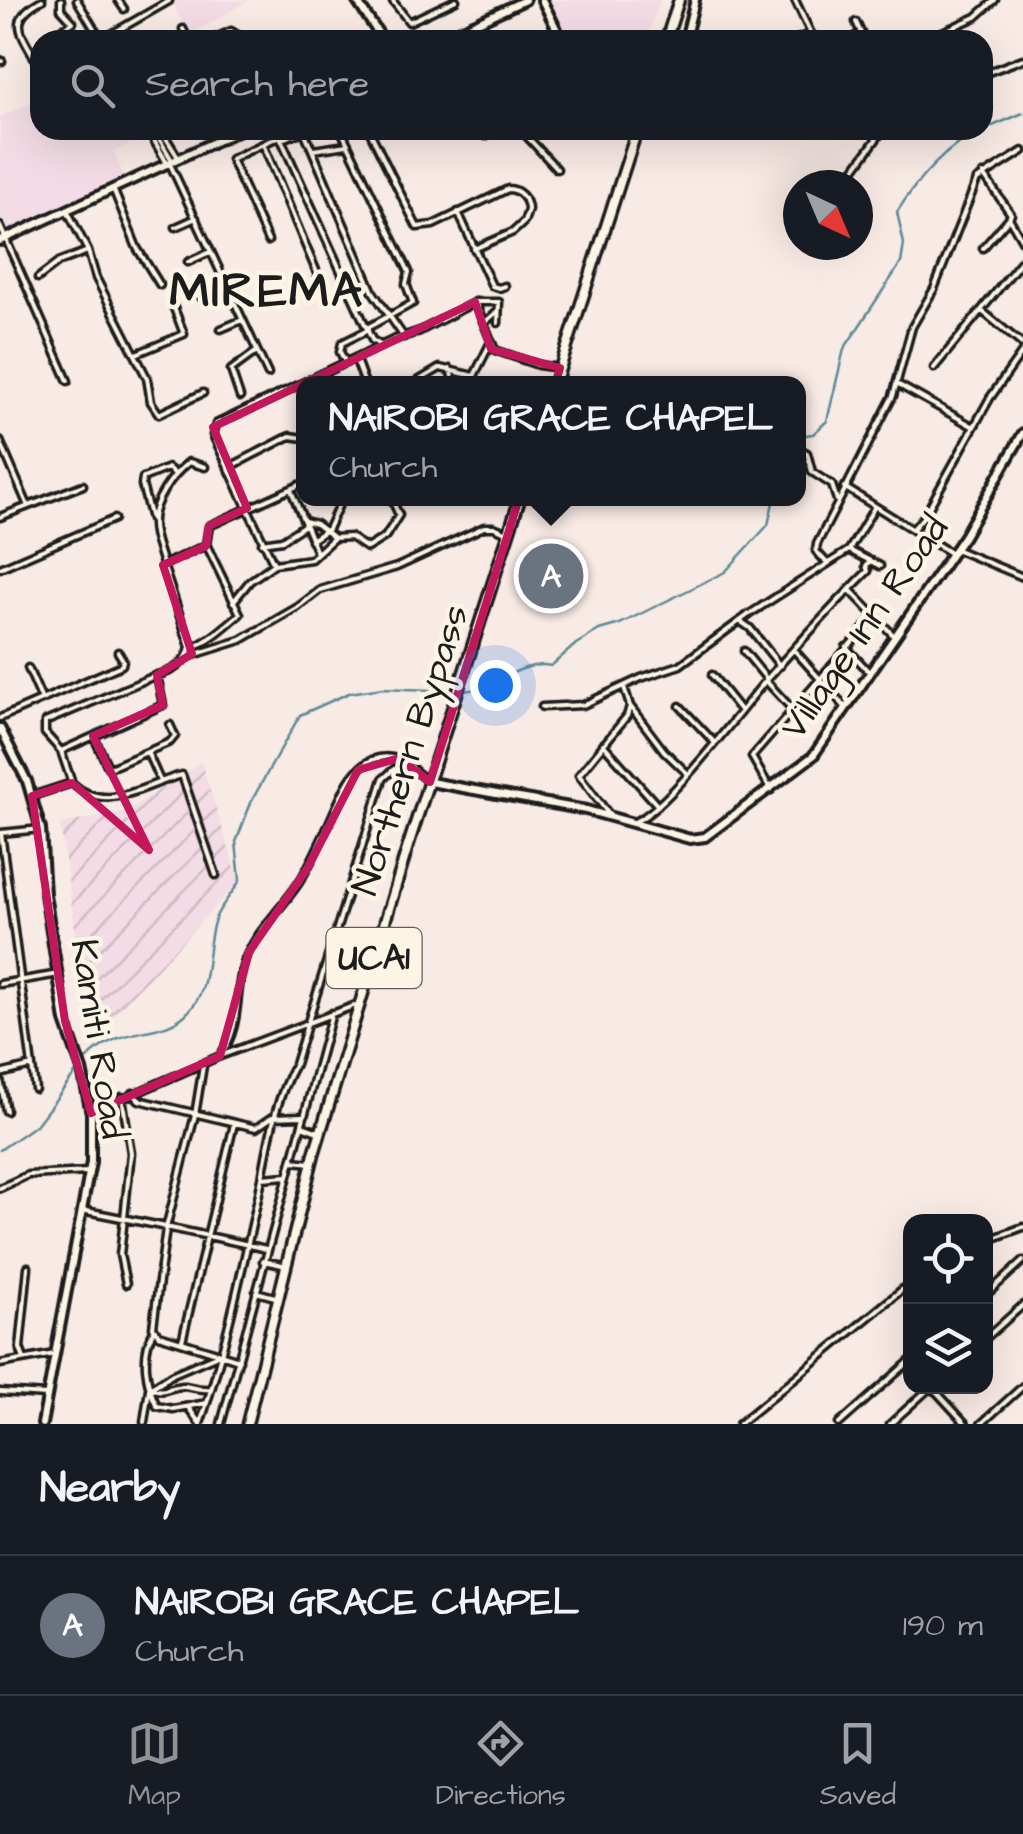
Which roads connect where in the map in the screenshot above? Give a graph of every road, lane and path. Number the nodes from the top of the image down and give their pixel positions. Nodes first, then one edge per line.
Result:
1 (42, 0) edge
2 (61, 0) edge
3 (77, 0) edge
4 (118, 0) edge
5 (156, 0) edge
6 (169, 0) edge
7 (356, 0) edge
8 (392, 0) edge
9 (436, 0) edge
10 (456, 0) edge
11 (525, 0) edge
12 (542, 0) edge
13 (679, 0) edge
14 (695, 0) edge
15 (795, 0) edge
16 (996, 0) edge
17 (160, 6) junction
18 (440, 8) junction
19 (124, 9) dead end
20 (856, 22) dead end
21 (61, 30) edge
22 (95, 30) edge
23 (118, 30) edge
24 (376, 30) edge
25 (460, 30) edge
26 (557, 30) edge
27 (669, 30) edge
28 (688, 30) edge
29 (810, 30) edge
30 (859, 30) edge
31 (951, 30) edge
32 (30, 46) edge
33 (1023, 60) edge
34 (993, 70) edge
35 (160, 140) edge
36 (160, 140) edge
37 (213, 140) edge
38 (270, 140) edge
39 (281, 140) edge
40 (309, 140) edge
41 (345, 140) edge
42 (375, 140) edge
43 (531, 140) edge
44 (634, 140) edge
45 (875, 140) edge
46 (263, 144) junction
47 (347, 146) junction
48 (314, 150) junction
49 (1023, 151) edge
50 (173, 163) junction
51 (557, 169) dead end
52 (854, 170) edge
53 (983, 174) junction
54 (113, 190) junction
55 (67, 210) junction
56 (458, 212) junction
57 (196, 218) junction
58 (1009, 218) junction
59 (0, 226) edge
60 (176, 226) dead end
61 (3, 240) edge
62 (268, 242) dead end
63 (1023, 242) edge
64 (983, 248) dead end
65 (474, 249) junction
66 (88, 252) junction
67 (210, 252) junction
68 (1023, 259) edge
69 (188, 262) dead end
70 (38, 278) dead end
71 (160, 285) dead end
72 (226, 286) junction
73 (505, 286) dead end
74 (323, 287) dead end
75 (200, 297) dead end
76 (475, 302) junction
77 (174, 308) dead end
78 (498, 310) junction
79 (982, 312) junction
80 (390, 315) junction
81 (242, 320) junction
82 (484, 323) junction
83 (498, 323) dead end
84 (368, 329) junction
85 (221, 330) dead end
86 (404, 337) junction
87 (490, 344) junction
88 (380, 346) junction
89 (1023, 348) edge
90 (257, 351) junction
91 (136, 354) junction
92 (356, 360) junction
93 (346, 364) junction
94 (560, 368) junction
95 (934, 368) dead end
96 (450, 369) junction
97 (268, 374) dead end
98 (320, 376) edge
99 (362, 376) edge
100 (426, 376) edge
101 (452, 376) edge
102 (474, 376) joint
103 (558, 376) edge
104 (68, 381) dead end
105 (897, 384) junction
106 (296, 387) edge
107 (203, 393) dead end
108 (240, 397) dead end
109 (974, 427) junction
110 (1023, 433) edge
111 (296, 436) edge
112 (0, 441) edge
113 (806, 453) edge
114 (205, 466) dead end
115 (228, 468) junction
116 (176, 474) junction
117 (82, 486) dead end
118 (296, 487) edge
119 (844, 487) junction
120 (290, 490) junction
121 (837, 500) junction
122 (296, 503) edge
123 (28, 506) junction
124 (297, 506) edge
125 (338, 506) edge
126 (395, 506) edge
127 (517, 506) edge
128 (248, 508) junction
129 (874, 508) junction
130 (0, 516) edge
131 (114, 520) dead end
132 (152, 522) junction
133 (305, 523) junction
134 (914, 528) junction
135 (325, 531) junction
136 (508, 533) junction
137 (334, 538) junction
138 (311, 540) junction
139 (262, 543) junction
140 (206, 544) junction
141 (849, 550) junction
142 (954, 551) junction
143 (317, 553) junction
144 (870, 561) junction
145 (827, 563) junction
146 (274, 564) junction
147 (163, 565) junction
148 (880, 566) dead end
149 (0, 568) edge
150 (1023, 577) edge
151 (849, 588) junction
152 (234, 601) junction
153 (874, 617) junction
154 (740, 621) junction
155 (895, 637) junction
156 (846, 647) junction
157 (190, 649) junction
158 (794, 650) junction
159 (744, 651) dead end
160 (118, 652) dead end
161 (188, 656) junction
162 (780, 666) junction
163 (28, 668) dead end
164 (870, 674) junction
165 (156, 675) junction
166 (712, 675) dead end
167 (820, 676) junction
168 (767, 680) junction
169 (624, 687) junction
170 (42, 700) junction
171 (630, 706) junction
172 (680, 706) dead end
173 (542, 707) dead end
174 (846, 708) junction
175 (792, 709) junction
176 (742, 712) junction
177 (0, 718) edge
178 (170, 724) dead end
179 (0, 728) edge
180 (94, 736) junction
181 (716, 743) junction
182 (603, 744) junction
183 (61, 751) junction
184 (148, 754) junction
185 (384, 757) junction
186 (412, 767) junction
187 (394, 769) junction
188 (687, 773) junction
189 (160, 781) junction
190 (430, 782) junction
191 (72, 783) junction
192 (771, 790) junction
193 (32, 796) junction
194 (658, 806) junction
195 (610, 816) junction
196 (633, 822) junction
197 (40, 829) junction
198 (0, 833) edge
199 (216, 875) dead end
200 (58, 974) junction
201 (22, 982) junction
202 (0, 984) edge
203 (359, 1004) junction
204 (332, 1013) junction
205 (308, 1022) junction
206 (220, 1056) junction
207 (204, 1063) junction
208 (32, 1066) junction
209 (0, 1076) edge
210 (34, 1090) dead end
211 (133, 1092) junction
212 (122, 1098) junction
213 (6, 1111) dead end
214 (92, 1113) junction
215 (195, 1115) junction
216 (303, 1116) junction
217 (274, 1117) junction
218 (234, 1124) junction
219 (301, 1125) junction
220 (321, 1133) junction
221 (291, 1161) junction
222 (312, 1162) junction
223 (89, 1172) junction
224 (288, 1176) junction
225 (262, 1178) junction
226 (0, 1188) edge
227 (81, 1210) junction
228 (124, 1218) junction
229 (1023, 1227) edge
230 (166, 1228) junction
231 (209, 1234) junction
232 (993, 1238) edge
233 (248, 1245) junction
234 (266, 1249) junction
235 (263, 1261) junction
236 (1023, 1261) edge
237 (287, 1266) junction
238 (28, 1267) dead end
239 (126, 1284) dead end
240 (903, 1289) edge
241 (993, 1289) edge
242 (256, 1292) junction
243 (280, 1298) junction
244 (1023, 1305) edge
245 (154, 1330) junction
246 (994, 1331) edge
247 (182, 1341) junction
248 (55, 1354) junction
249 (220, 1354) junction
250 (24, 1359) junction
251 (238, 1360) junction
252 (0, 1364) edge
253 (903, 1367) edge
254 (1023, 1386) edge
255 (211, 1388) junction
256 (150, 1389) junction
257 (197, 1390) junction
258 (0, 1392) edge
259 (924, 1394) edge
260 (938, 1394) edge
261 (46, 1395) junction
262 (208, 1403) junction
263 (188, 1406) junction
264 (144, 1422) edge
265 (42, 1424) edge
266 (200, 1424) edge
267 (221, 1424) edge
268 (247, 1424) edge
269 (739, 1424) edge
270 (839, 1424) edge
271 (890, 1424) edge
272 (966, 1424) edge
273 (981, 1424) edge

1 - 32 street
2 - 21 street
3 - 22 street
4 - 19 street
5 - 17 street
6 - 17 street
7 - 24 street
8 - 18 street
9 - 18 street
10 - 18 street
11 - 25 street
12 - 26 street
13 - 27 main road
14 - 28 street
15 - 29 street
16 - 31 street
17 - 23 street
20 - 30 street
33 - 34 street
35 - 50 street
36 - 50 street
37 - 50 street
38 - 46 street
39 - 84 street
40 - 48 street
41 - 47 street
42 - 56 street
43 - 51 street
44 - 94 main road
45 - 52 street
46 - 62 street
46 - 74 street
47 - 48 street
47 - 80 street
48 - 80 street
49 - 53 street
50 - 54 street
50 - 57 street
53 - 58 street
53 - 105 street
54 - 55 street
54 - 71 street
55 - 61 street
55 - 66 street
56 - 65 street
56 - 65 street
57 - 60 street
57 - 67 street
58 - 63 street
58 - 64 street
59 - 61 street
61 - 104 street
65 - 73 street
66 - 70 street
66 - 91 street
67 - 69 street
67 - 72 street
68 - 79 street
72 - 75 street
72 - 81 street
76 - 78 street
76 - 82 street
76 - 86 street
77 - 91 street
78 - 82 street
78 - 83 street
79 - 89 street
79 - 95 street
80 - 84 street
80 - 86 street
81 - 85 street
81 - 90 street
82 - 87 street
84 - 88 street
84 - 93 street
86 - 88 street
87 - 94 street
87 - 102 street
88 - 92 street
89 - 109 street
90 - 97 street
90 - 108 street
91 - 107 street
92 - 93 street
92 - 99 street
93 - 98 street
94 - 103 main road
96 - 100 street
96 - 101 street
96 - 102 street
105 - 109 street
105 - 119 street
106 - 115 street
109 - 134 street
110 - 142 street, Village Inn Road
111 - 115 street
112 - 123 street
113 - 121 street
114 - 116 street
115 - 128 street
116 - 132 street
116 - 132 street
117 - 123 street
118 - 120 street
119 - 121 street
119 - 129 street
120 - 122 street
120 - 128 street
121 - 145 street
123 - 130 street
124 - 133 street
125 - 135 street
126 - 137 street
127 - 136 main road, Northern Bypass / UCA1
128 - 139 street
128 - 140 street
129 - 134 street
129 - 141 street
131 - 149 street
132 - 147 street
133 - 135 street
133 - 138 street
133 - 139 street
134 - 142 street
135 - 137 street
135 - 138 street
136 - 161 street
136 - 190 main road, Northern Bypass / UCA1
137 - 143 street
138 - 143 street
139 - 146 street
140 - 147 street
140 - 152 street
141 - 144 street
141 - 145 street
142 - 150 street
142 - 155 street, Village Inn Road
143 - 146 street
144 - 148 street
144 - 151 street
145 - 154 street
146 - 152 street
147 - 157 street
151 - 153 street
151 - 158 street
152 - 157 street
153 - 155 street
153 - 156 street
154 - 162 street
154 - 169 street
155 - 164 street, Village Inn Road
156 - 164 street
156 - 167 street
157 - 161 street
158 - 162 street
158 - 167 street
159 - 168 street
160 - 170 street
161 - 165 street
162 - 168 street
163 - 170 street
164 - 174 street, Village Inn Road
165 - 180 street
165 - 183 street
166 - 176 street
167 - 174 street
167 - 175 street
168 - 175 street
168 - 176 street
169 - 171 street
169 - 173 street
170 - 177 street
171 - 182 street
171 - 188 street
172 - 181 street
174 - 192 street, Village Inn Road
175 - 192 street
176 - 181 street
178 - 184 street
179 - 193 street, Kamiti Road
180 - 183 street
180 - 184 street
181 - 188 street
182 - 194 street
182 - 195 street
183 - 191 street
184 - 189 street
185 - 186 street
185 - 187 street
185 - 206 street
186 - 187 street
186 - 190 street
187 - 205 street
188 - 194 street
189 - 191 street
189 - 199 street
190 - 195 street, Village Inn Road
190 - 203 main road, Northern Bypass / UCA1
191 - 193 street
192 - 196 street, Village Inn Road
193 - 197 street, Kamiti Road
194 - 196 street
195 - 196 street, Village Inn Road
197 - 198 street
197 - 200 street, Kamiti Road
198 - 201 street
200 - 201 street
200 - 214 street, Kamiti Road
201 - 202 street
201 - 208 street
203 - 204 street
203 - 220 main road, Northern Bypass / UCA1
204 - 205 street
204 - 216 street
205 - 206 street
205 - 217 street
206 - 207 street
207 - 211 street
207 - 215 street
208 - 209 street
208 - 210 street
209 - 213 street
211 - 212 street
211 - 215 street
212 - 214 street
212 - 228 street
214 - 223 street, Kamiti Road
215 - 218 street
215 - 230 street
216 - 217 street
216 - 219 street
217 - 218 street
217 - 225 street
218 - 231 street
219 - 220 street
219 - 221 street
220 - 222 main road, Northern Bypass / UCA1
221 - 222 street
221 - 224 street
222 - 237 main road, Northern Bypass / UCA1
223 - 226 street
223 - 227 street, Kamiti Road
224 - 225 street
224 - 234 street
225 - 233 street
227 - 228 street
227 - 248 street, Kamiti Road
228 - 230 street
228 - 239 street
229 - 232 street
230 - 231 street
230 - 245 street
231 - 233 street
231 - 247 street
233 - 234 street
233 - 249 street
234 - 235 street
235 - 237 street
235 - 242 street
236 - 241 street
237 - 243 main road, Northern Bypass / UCA1
238 - 250 street
240 - 269 street
242 - 243 street
242 - 251 street
243 - 268 main road, Northern Bypass / UCA1
244 - 246 street
245 - 247 street
245 - 256 street
247 - 249 street
248 - 250 street
248 - 261 street, Kamiti Road
249 - 251 street
249 - 255 street
249 - 256 street
250 - 252 street
251 - 267 street
253 - 270 street
254 - 273 street
255 - 257 street
255 - 262 street
256 - 257 street
256 - 263 street
256 - 264 street
257 - 262 street
258 - 261 street
259 - 271 street
260 - 272 street
261 - 265 street, Kamiti Road
262 - 263 street
262 - 266 street
263 - 266 street

